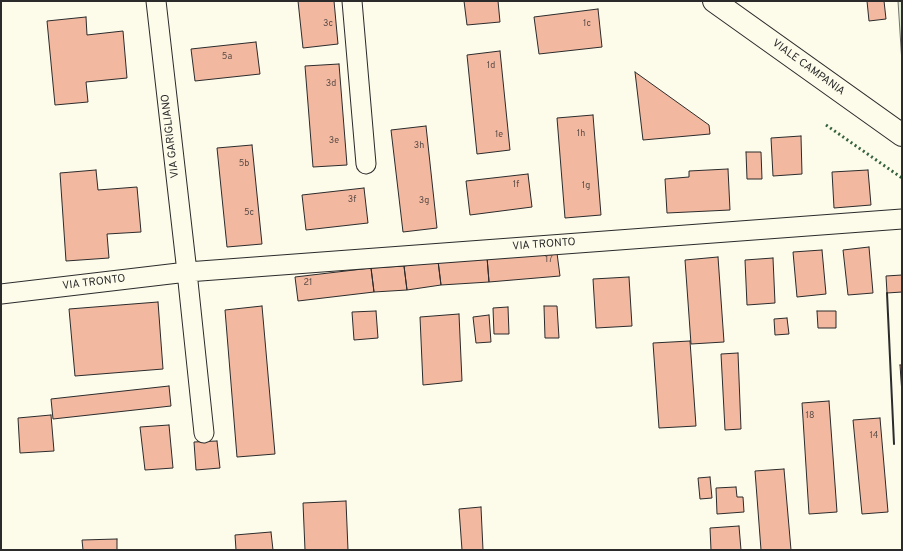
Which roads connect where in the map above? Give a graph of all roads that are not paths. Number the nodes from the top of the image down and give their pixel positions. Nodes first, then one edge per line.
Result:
1 (156, 1) edge
2 (352, 1) edge
3 (714, 1) edge
4 (902, 135) edge
5 (366, 164) dead end
6 (902, 219) edge
7 (187, 272) junction
8 (1, 294) edge
9 (204, 433) dead end

1 - 7 street, VIA GARIGLIANO
2 - 5 street
3 - 4 street, VIALE CAMPANIA
6 - 7 street, VIA TRONTO
7 - 8 street, VIA TRONTO
7 - 9 street

